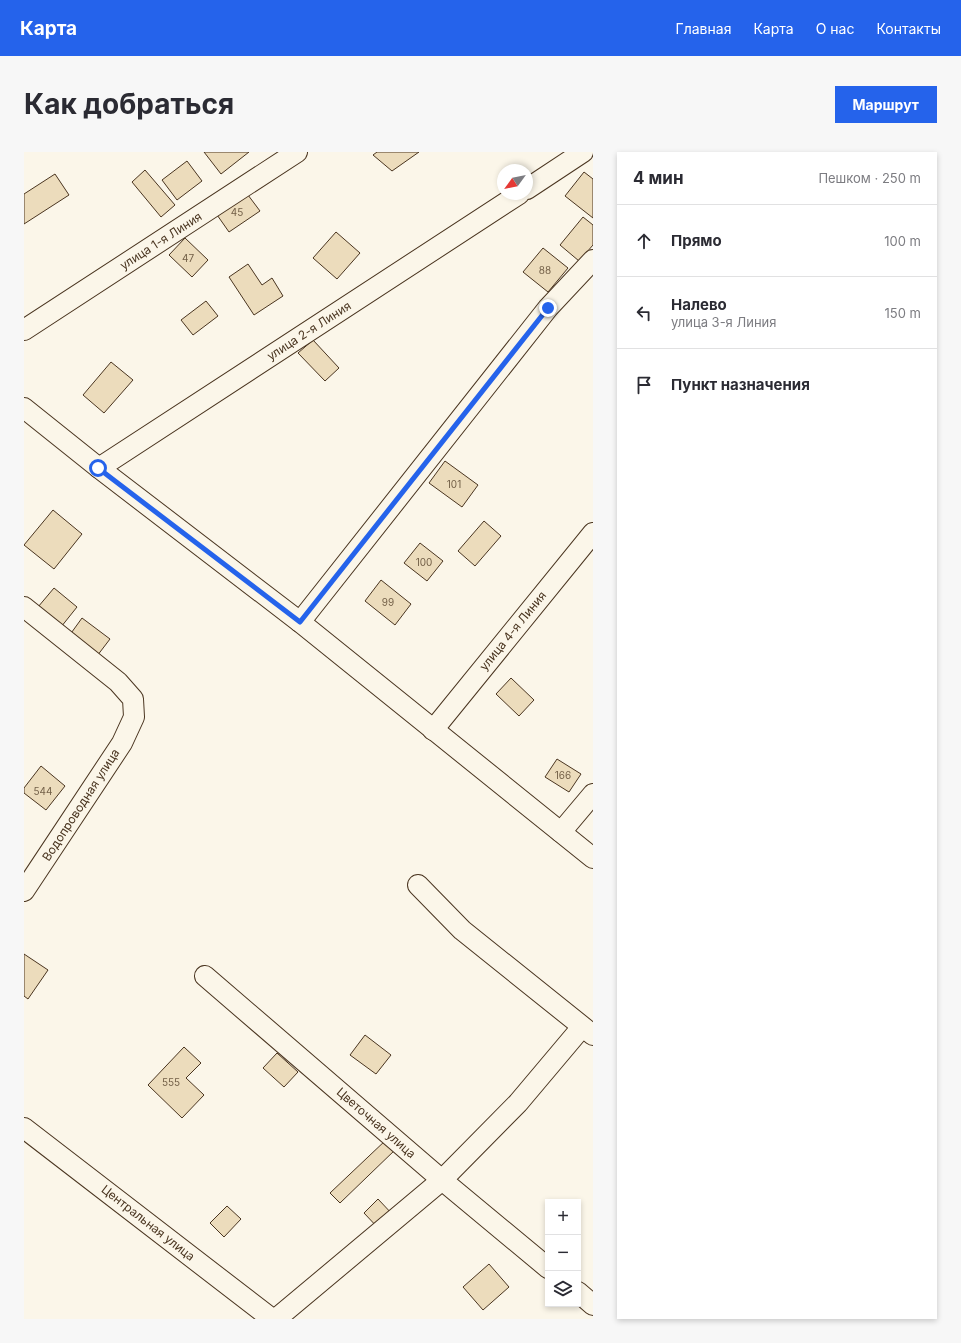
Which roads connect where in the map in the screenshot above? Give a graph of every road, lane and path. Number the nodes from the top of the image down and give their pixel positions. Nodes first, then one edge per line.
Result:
1 (297, 152) edge
2 (583, 152) edge
3 (533, 185) edge
4 (510, 200) edge
5 (593, 260) edge
6 (24, 330) edge
7 (24, 408) edge
8 (98, 468) junction
9 (593, 533) edge
10 (24, 607) edge
11 (300, 622) junction
12 (433, 730) junction
13 (593, 794) edge
14 (561, 832) junction
15 (593, 858) edge
16 (418, 885) dead end
17 (24, 891) edge
18 (205, 976) dead end
19 (587, 1031) edge
20 (24, 1128) edge
21 (442, 1180) junction
22 (545, 1266) edge
23 (581, 1295) edge
24 (593, 1305) edge
25 (272, 1319) edge
26 (276, 1319) edge

1 - 6 street, улица 1-я Линия
2 - 3 street
4 - 8 street, улица 2-я Линия
5 - 11 street
7 - 8 street
8 - 11 street
9 - 12 street, улица 4-я Линия
10 - 17 street, Водопроводная улица
11 - 12 street
12 - 14 street
13 - 14 street
14 - 15 street
16 - 19 street
18 - 21 street, Цветочная улица
19 - 21 street
20 - 25 street, Центральная улица
21 - 22 street, Цветочная улица
21 - 26 street
23 - 24 street

